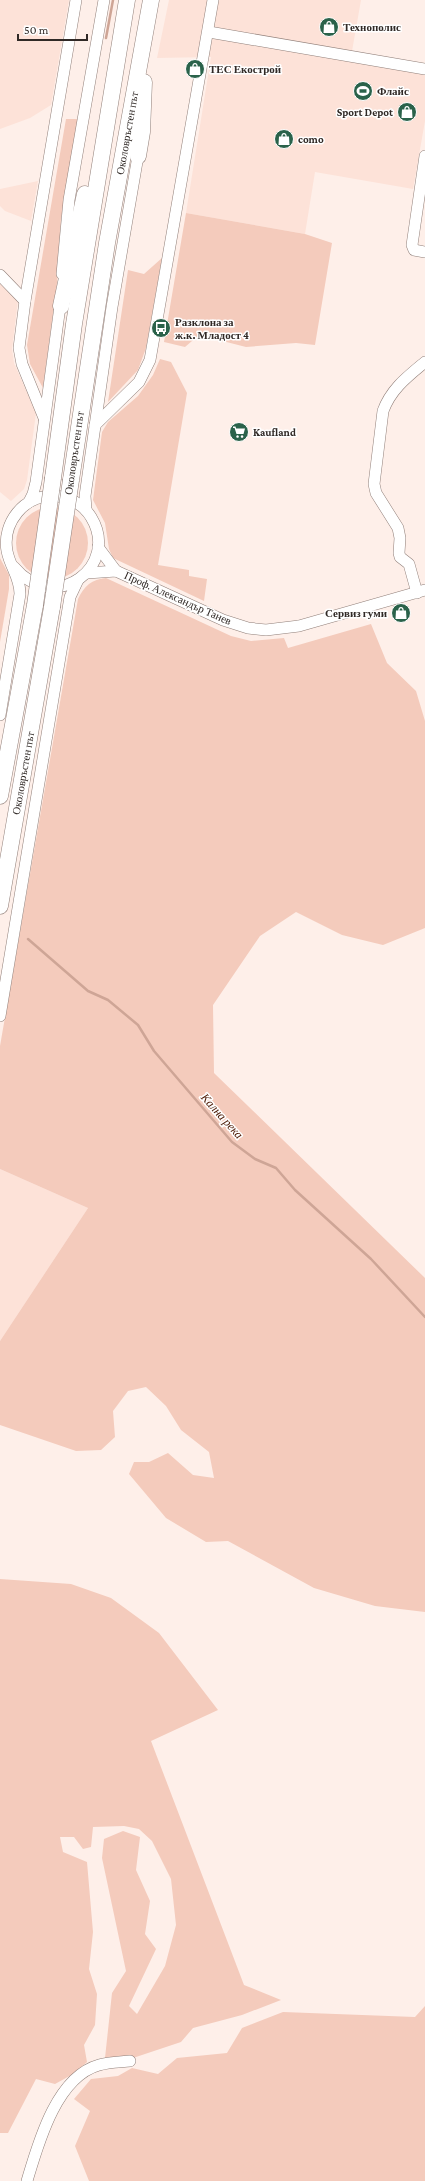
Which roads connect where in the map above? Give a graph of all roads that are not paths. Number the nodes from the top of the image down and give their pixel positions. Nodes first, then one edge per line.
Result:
1 (76, 0) edge
2 (104, 0) edge
3 (127, 0) edge
4 (214, 0) edge
5 (149, 8) edge
6 (209, 32) junction
7 (425, 69) edge
8 (112, 96) junction
9 (138, 156) joint
10 (425, 156) edge
11 (425, 252) edge
12 (0, 275) edge
13 (25, 301) junction
14 (61, 306) junction
15 (425, 362) edge
16 (45, 420) junction
17 (95, 425) junction
18 (29, 502) junction
19 (86, 510) junction
20 (98, 548) junction
21 (14, 567) junction
22 (116, 571) junction
23 (87, 573) junction
24 (78, 580) junction
25 (421, 592) edge
26 (0, 715) edge
27 (0, 796) edge
28 (0, 906) edge
29 (0, 1016) edge
30 (130, 2061) dead end
31 (27, 2181) edge

1 - 13 street
2 - 14 street
3 - 8 highway, Околовръстен път
4 - 6 street
5 - 9 highway
5 - 28 highway, Околовръстен път, bridge
6 - 7 street
6 - 17 street
8 - 14 highway
8 - 27 highway, Околовръстен път, bridge
9 - 17 street
10 - 11 street
12 - 13 street
13 - 16 street
14 - 16 street
15 - 25 street
16 - 18 street
17 - 19 street
18 - 19 street
18 - 21 street
19 - 20 street
20 - 22 street, Проф. Александър Танев
20 - 23 street
21 - 24 street
21 - 26 street
22 - 23 street, Проф. Александър Танев
22 - 25 street, Проф. Александър Танев
23 - 24 street
24 - 29 street
30 - 31 street

